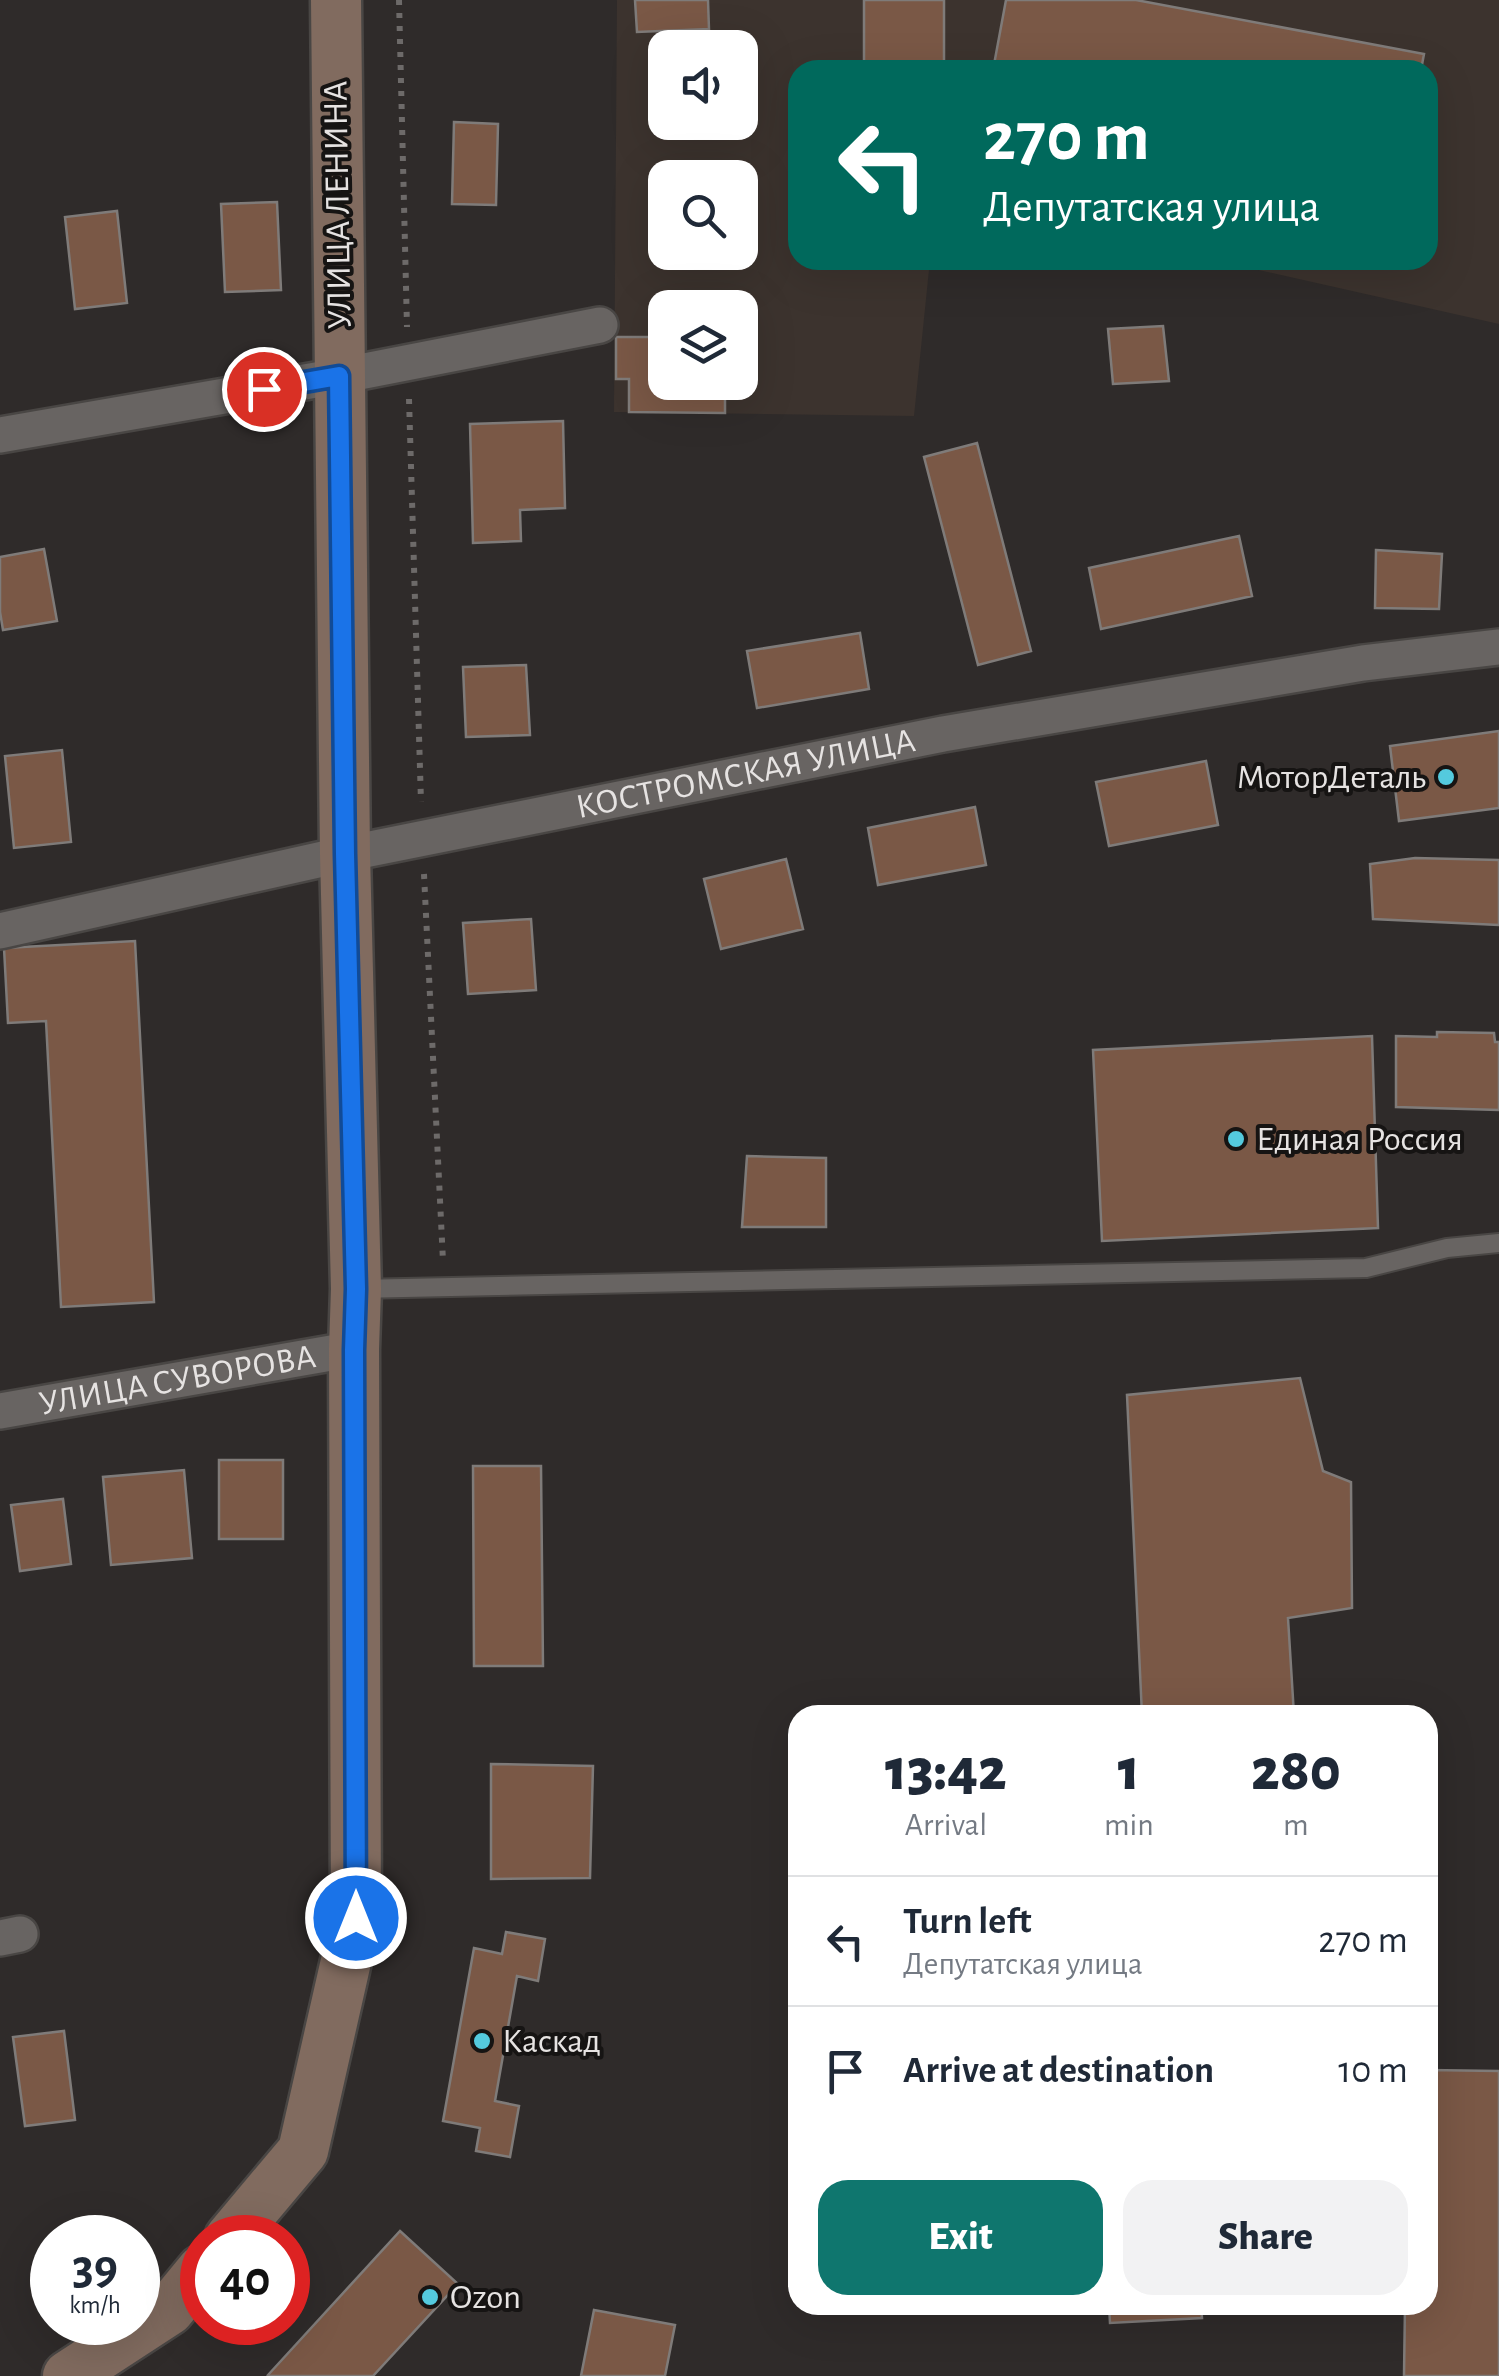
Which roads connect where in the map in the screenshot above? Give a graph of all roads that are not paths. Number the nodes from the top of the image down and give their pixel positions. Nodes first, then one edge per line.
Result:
1 (336, 0) edge
2 (600, 325) dead end
3 (339, 376) junction
4 (0, 435) edge
5 (1499, 647) edge
6 (345, 854) junction
7 (0, 931) edge
8 (1499, 1243) edge
9 (356, 1289) junction
10 (354, 1350) junction
11 (0, 1411) edge
12 (249, 2215) edge
13 (180, 2296) edge
14 (68, 2376) edge

1 - 3 street, УЛИЦА ЛЕНИНА
2 - 3 street
3 - 4 street
3 - 6 street, УЛИЦА ЛЕНИНА
5 - 6 street, КОСТРОМСКАЯ УЛИЦА
6 - 7 street, КОСТРОМСКАЯ УЛИЦА
6 - 9 street, УЛИЦА ЛЕНИНА
8 - 9 lane
9 - 10 street, УЛИЦА ЛЕНИНА
10 - 11 street, УЛИЦА СУВОРОВА
10 - 12 street, УЛИЦА ЛЕНИНА
13 - 14 street

